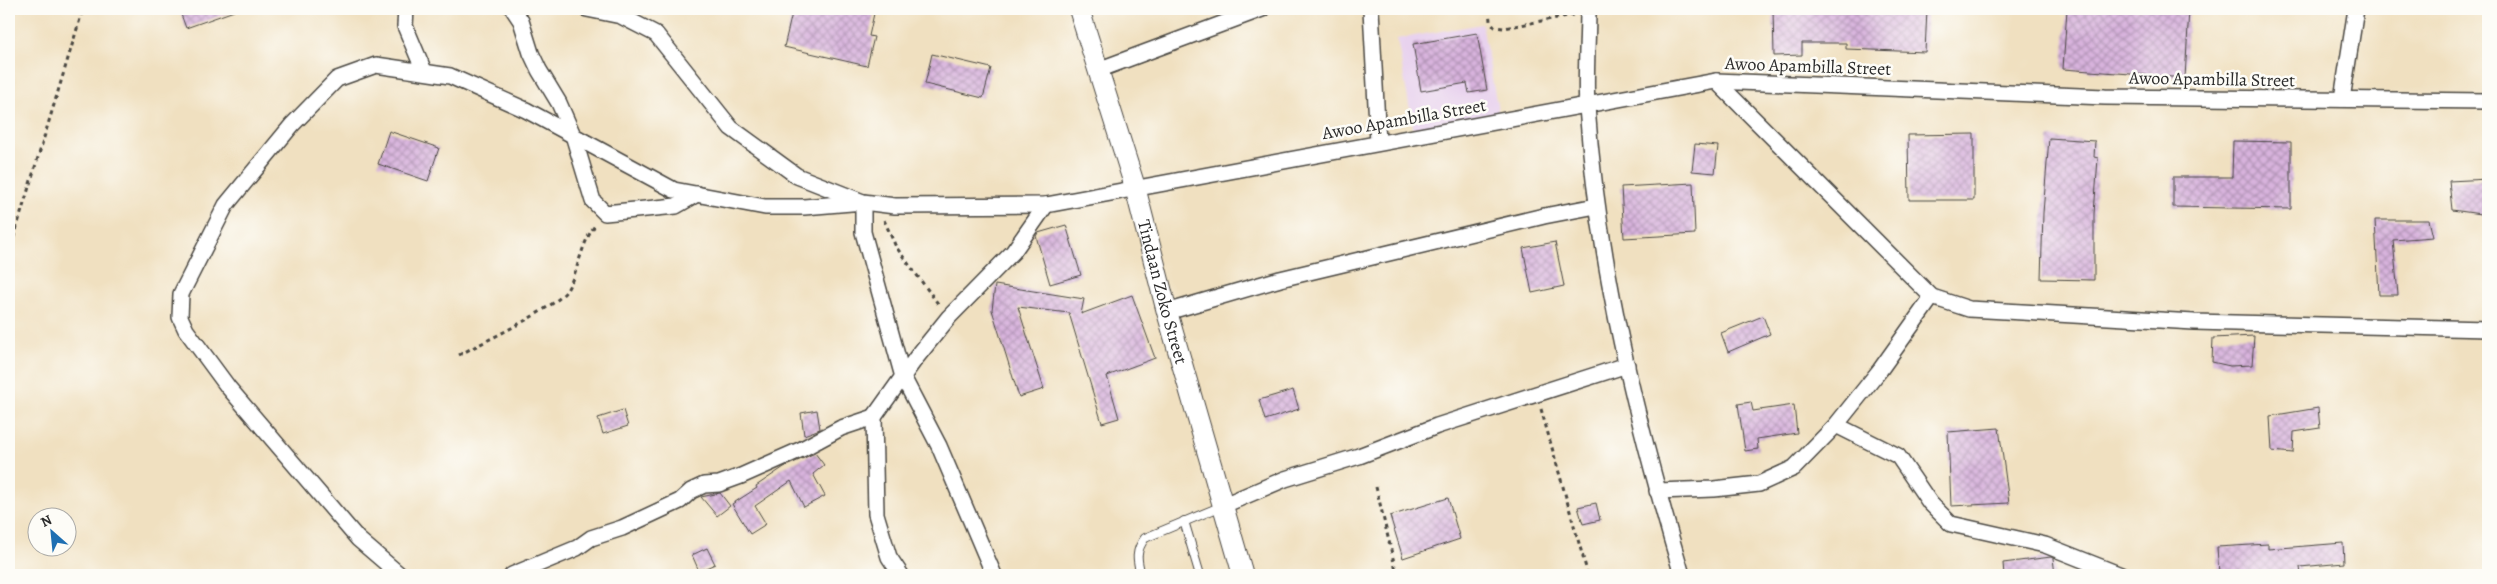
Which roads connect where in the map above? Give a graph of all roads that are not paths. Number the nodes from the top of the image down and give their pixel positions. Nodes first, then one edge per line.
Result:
1 (406, 9) edge
2 (513, 9) edge
3 (587, 9) edge
4 (1079, 9) edge
5 (1262, 9) edge
6 (1371, 9) edge
7 (2356, 9) edge
8 (1588, 10) edge
9 (1098, 70) junction
10 (424, 71) junction
11 (1716, 81) junction
12 (2342, 99) junction
13 (2488, 101) edge
14 (1587, 105) junction
15 (573, 136) junction
16 (1378, 143) junction
17 (1135, 187) junction
18 (697, 194) junction
19 (869, 203) junction
20 (1046, 205) junction
21 (1596, 206) junction
22 (1932, 297) junction
23 (1167, 312) junction
24 (2488, 329) edge
25 (1627, 365) junction
26 (902, 377) junction
27 (874, 417) junction
28 (1836, 424) junction
29 (1657, 491) junction
30 (1224, 505) junction
31 (1184, 520) junction
32 (400, 575) edge
33 (512, 575) edge
34 (901, 575) edge
35 (994, 575) edge
36 (1142, 575) edge
37 (1200, 575) edge
38 (1243, 575) edge
39 (1682, 575) edge
40 (2121, 575) edge

1 - 10 street
2 - 15 street
3 - 19 street
4 - 9 main road, Tindaan Zoko Street
5 - 9 street
6 - 16 street
7 - 12 street
8 - 14 street
9 - 17 main road, Tindaan Zoko Street
10 - 15 street
10 - 32 street
11 - 12 street, Awoo Apambilla Street
11 - 14 street, Awoo Apambilla Street
11 - 22 street
12 - 13 street, Awoo Apambilla Street
14 - 16 street, Awoo Apambilla Street
14 - 21 street
15 - 18 street
15 - 18 street
16 - 17 street, Awoo Apambilla Street
17 - 20 street, Awoo Apambilla Street
17 - 23 main road, Tindaan Zoko Street
18 - 19 street
19 - 20 street, Awoo Apambilla Street
19 - 26 street
20 - 26 street
21 - 23 street
21 - 25 street
22 - 24 street
22 - 28 street
23 - 30 main road, Tindaan Zoko Street
25 - 29 street
25 - 30 street
26 - 27 street
26 - 35 street
27 - 33 street
27 - 34 street
28 - 29 street
28 - 40 street
29 - 39 street
30 - 31 lane
30 - 38 main road, Tindaan Zoko Street
31 - 36 lane
31 - 37 lane

